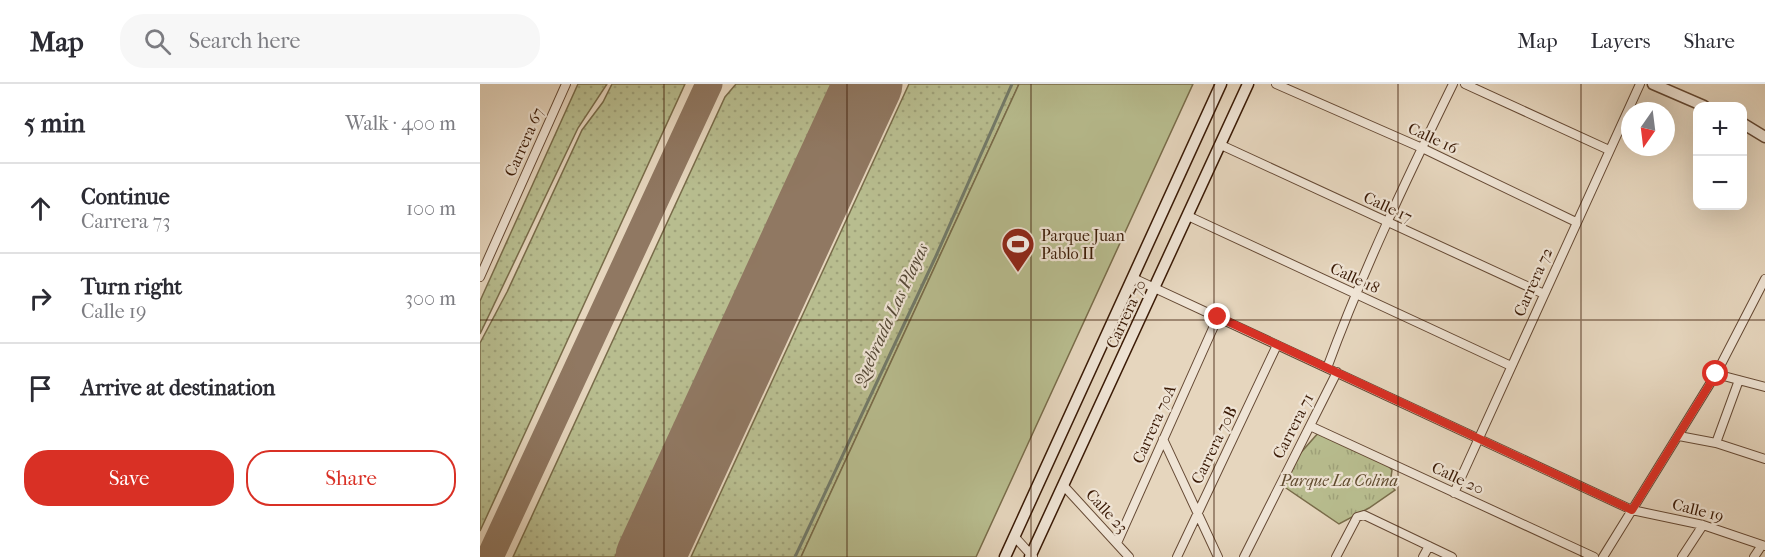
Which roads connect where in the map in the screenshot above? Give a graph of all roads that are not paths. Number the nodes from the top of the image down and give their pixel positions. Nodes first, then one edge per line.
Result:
1 (566, 84) edge
2 (1221, 84) edge
3 (1248, 84) edge
4 (1276, 84) edge
5 (1453, 84) edge
6 (1465, 84) edge
7 (1640, 84) edge
8 (1653, 84) edge
9 (1695, 102) edge
10 (1747, 126) edge
11 (1765, 137) edge
12 (1221, 145) junction
13 (1422, 148) junction
14 (1609, 150) junction
15 (1188, 216) junction
16 (1576, 222) junction
17 (1385, 223) junction
18 (480, 277) edge
19 (1133, 278) junction
20 (1765, 279) edge
21 (1154, 288) junction
22 (1354, 294) junction
23 (1544, 294) junction
24 (1218, 317) junction
25 (1277, 345) junction
26 (1511, 366) junction
27 (1327, 368) junction
28 (1337, 372) junction
29 (1716, 374) junction
30 (1738, 380) junction
31 (1765, 387) edge
32 (1310, 426) junction
33 (1679, 436) junction
34 (1478, 438) junction
35 (1163, 439) junction
36 (1716, 443) junction
37 (1765, 459) edge
38 (1064, 485) junction
39 (1454, 492) junction
40 (1632, 510) junction
41 (1198, 513) junction
42 (1703, 525) junction
43 (1014, 536) junction
44 (1117, 543) junction
45 (1763, 545) edge
46 (1428, 546) junction
47 (1031, 556) edge
48 (1005, 557) edge
49 (1130, 557) edge
50 (1177, 557) edge
51 (1218, 557) edge
52 (1244, 557) edge
53 (1336, 557) edge
54 (1423, 557) edge
55 (1452, 557) edge
56 (1594, 557) edge
57 (1603, 557) edge
58 (1682, 557) edge
59 (1754, 557) edge

1 - 18 street, Carrera 67
2 - 19 main road, Carrera 70
3 - 12 main road, Carrera 70
4 - 13 street, Calle 16
5 - 13 street
6 - 14 street
7 - 14 street, Carrera 72
8 - 9 main road
10 - 11 main road
12 - 15 main road, Carrera 70
12 - 17 street, Calle 17
13 - 16 street, Calle 16
13 - 17 street
14 - 16 street, Carrera 72
15 - 21 main road, Carrera 70
15 - 22 street, Calle 18
16 - 23 street, Carrera 72
17 - 22 street
17 - 23 street, Calle 17
19 - 21 street, Calle 19
19 - 43 main road, Carrera 70
20 - 29 street
21 - 24 street, Calle 19
21 - 38 main road, Carrera 70
22 - 26 street, Calle 18
22 - 27 street
23 - 26 street, Carrera 72
24 - 25 street, Calle 19
24 - 35 street, Carrera 70A
25 - 27 street, Calle 19
25 - 41 street, Carrera 70B
26 - 34 street, Carrera 72
27 - 28 street, Calle 19
28 - 32 street, Carrera 71
28 - 34 street, Calle 19
29 - 30 street
29 - 33 street
30 - 31 street
30 - 36 street
32 - 39 street, Calle 20
32 - 52 street, Carrera 71
33 - 36 street
33 - 40 street
34 - 39 street, Carrera 72
34 - 40 street, Calle 19
35 - 41 street
35 - 44 street, Carrera 70A
36 - 37 street
38 - 44 street, Calle 23
38 - 47 main road, Carrera 70
39 - 56 street, Calle 20
40 - 42 street, Calle 19
40 - 57 street
41 - 50 street, Carrera 70B
41 - 51 street
42 - 45 street, Calle 19
42 - 58 street
43 - 47 street
43 - 48 main road, Carrera 70
44 - 49 street, Calle 23
45 - 59 street
46 - 53 street
46 - 54 street
46 - 55 street

